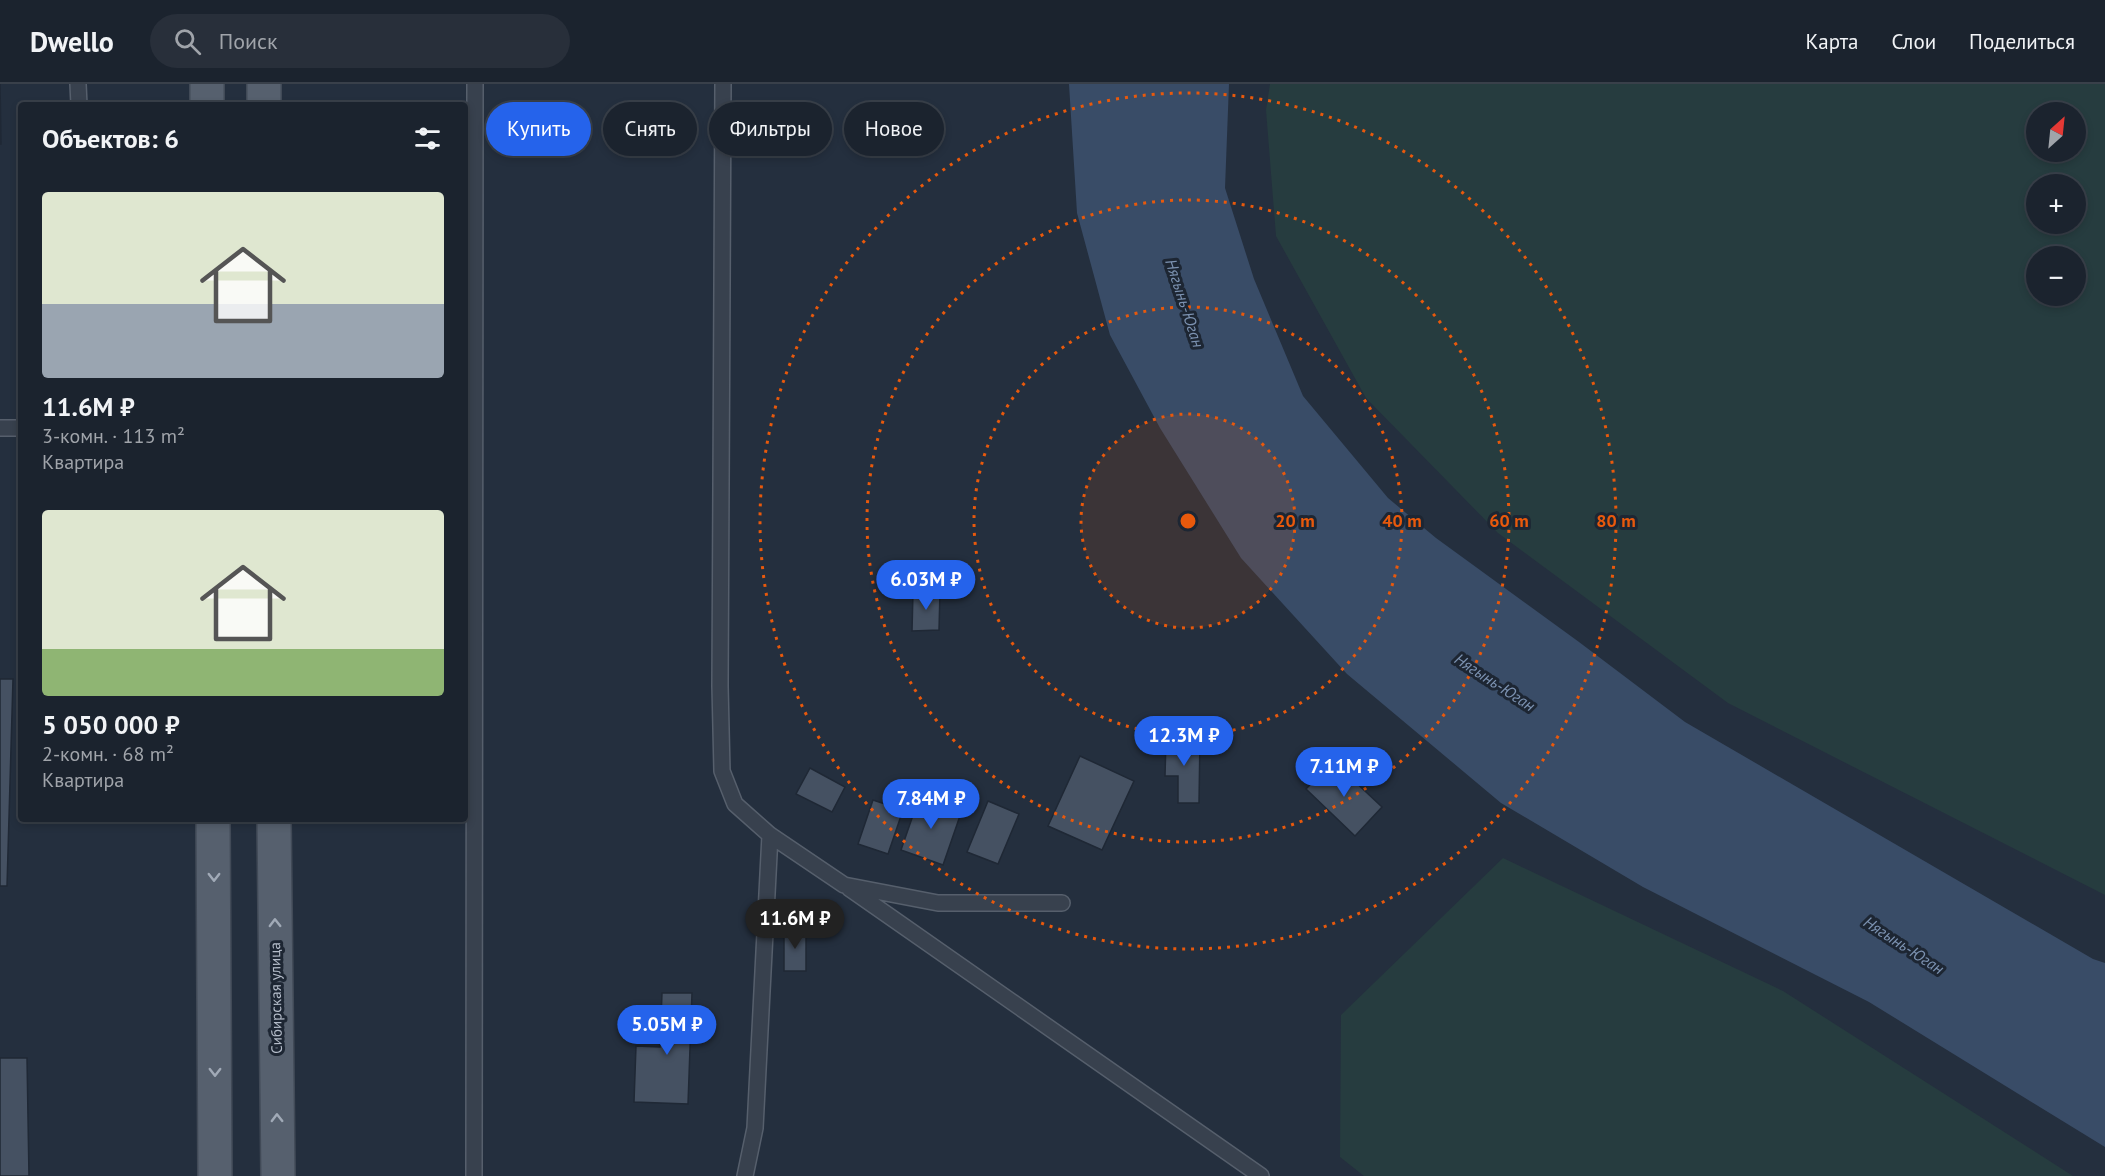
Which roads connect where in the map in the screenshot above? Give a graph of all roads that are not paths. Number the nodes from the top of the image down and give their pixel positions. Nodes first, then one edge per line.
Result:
1 (78, 84) edge
2 (207, 84) edge
3 (264, 84) edge
4 (476, 84) edge
5 (723, 84) edge
6 (79, 102) edge
7 (207, 102) edge
8 (264, 102) edge
9 (0, 428) edge
10 (18, 428) edge
11 (213, 822) edge
12 (274, 822) edge
13 (770, 835) junction
14 (844, 885) junction
15 (1062, 903) dead end
16 (215, 1176) edge
17 (278, 1176) edge
18 (474, 1176) edge
19 (745, 1176) edge
20 (1261, 1176) edge

1 - 6 lane
2 - 7 main road
3 - 8 main road
4 - 18 lane
5 - 13 lane
9 - 10 lane
11 -> 16 main road
17 -> 12 main road, Сибирская улица
13 - 14 lane
13 - 19 lane
14 - 15 lane
14 - 20 lane

